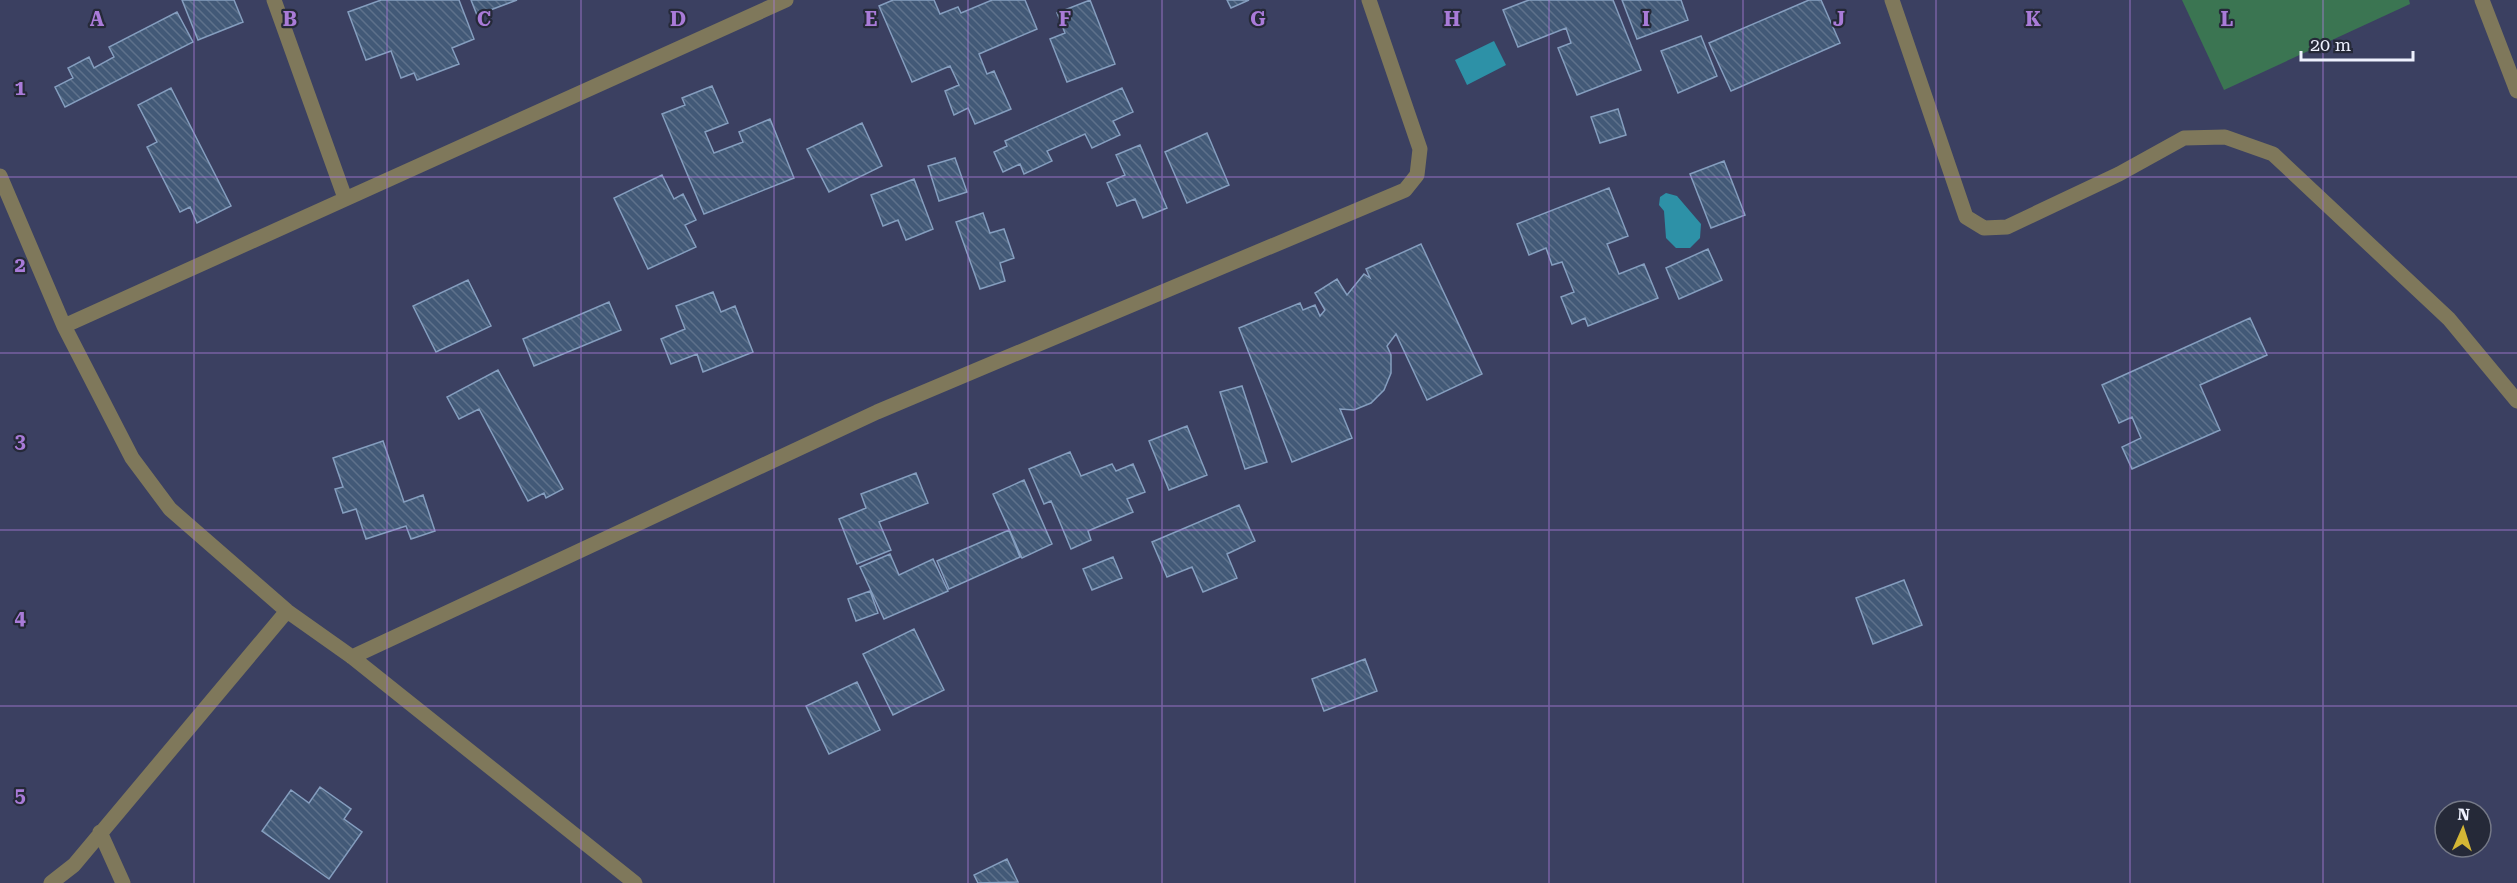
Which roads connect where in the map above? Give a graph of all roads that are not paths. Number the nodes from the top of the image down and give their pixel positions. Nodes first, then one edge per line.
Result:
1 (274, 0) edge
2 (786, 0) edge
3 (1369, 0) edge
4 (1892, 0) edge
5 (2482, 0) edge
6 (2517, 91) edge
7 (0, 176) edge
8 (345, 198) junction
9 (64, 326) junction
10 (2517, 401) edge
11 (287, 611) junction
12 (352, 657) junction
13 (100, 832) junction
14 (51, 883) edge
15 (123, 883) edge
16 (635, 883) edge

1 - 8 street
2 - 8 street
3 - 12 street
4 - 10 street
5 - 6 street
7 - 9 street
8 - 9 street
9 - 11 street
11 - 12 street
11 - 13 street
12 - 16 street
13 - 14 street
13 - 15 street

